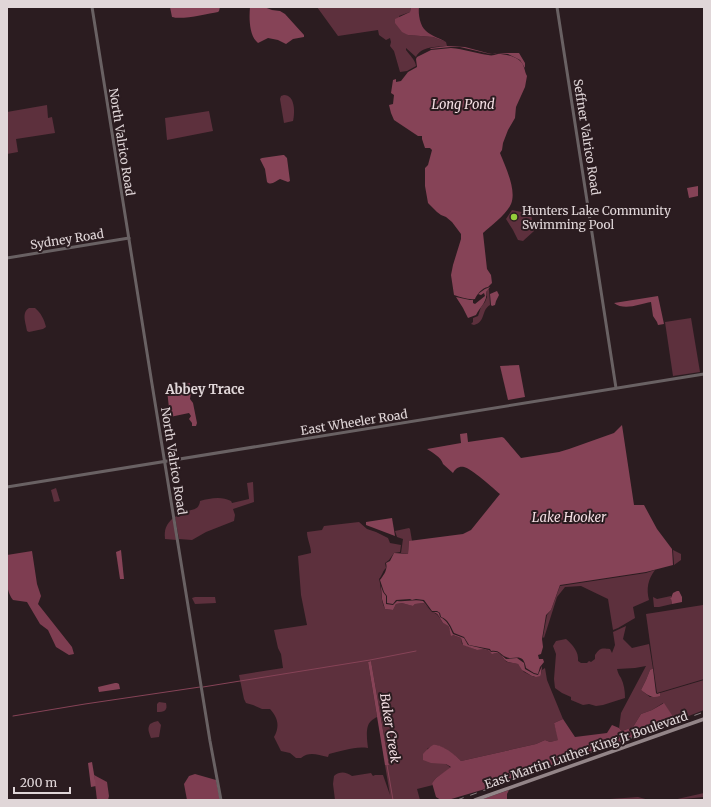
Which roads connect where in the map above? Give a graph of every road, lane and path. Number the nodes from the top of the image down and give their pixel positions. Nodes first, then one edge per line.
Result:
1 (92, 7) edge
2 (557, 7) edge
3 (129, 238) junction
4 (7, 258) edge
5 (704, 374) edge
6 (616, 388) junction
7 (165, 462) junction
8 (7, 487) edge
9 (704, 719) edge
10 (221, 800) edge
11 (475, 800) edge

1 - 3 street, North Valrico Road
2 - 6 street, Seffner Valrico Road
3 - 4 street, Sydney Road
3 - 7 street, North Valrico Road
5 - 6 street, East Wheeler Road
6 - 7 street, East Wheeler Road
7 - 8 street, East Wheeler Road
7 - 10 street, North Valrico Road
9 - 11 main road, East Martin Luther King Jr Boulevard

